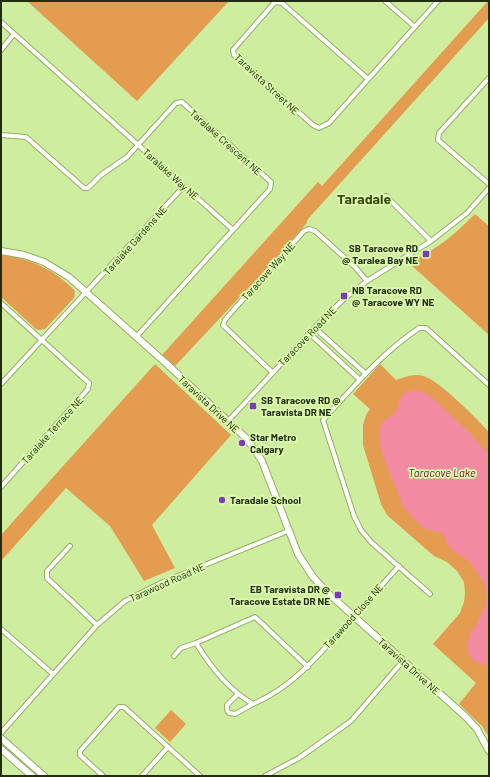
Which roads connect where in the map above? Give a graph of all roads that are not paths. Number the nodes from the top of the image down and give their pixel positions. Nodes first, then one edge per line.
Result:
1 (386, 1) edge
2 (438, 1) edge
3 (1, 22) edge
4 (414, 27) junction
5 (14, 34) junction
6 (1, 50) edge
7 (489, 78) edge
8 (368, 79) junction
9 (1, 135) edge
10 (138, 145) junction
11 (489, 184) edge
12 (184, 186) junction
13 (489, 188) edge
14 (386, 196) dead end
15 (232, 229) junction
16 (431, 241) junction
17 (1, 251) edge
18 (368, 281) junction
19 (86, 293) junction
20 (1, 304) edge
21 (315, 328) junction
22 (309, 333) junction
23 (136, 337) junction
24 (41, 339) junction
25 (272, 372) junction
26 (365, 373) junction
27 (359, 379) junction
28 (1, 384) edge
29 (489, 385) edge
30 (228, 421) junction
31 (1, 487) edge
32 (288, 531) junction
33 (70, 546) dead end
34 (399, 566) junction
35 (430, 594) dead end
36 (354, 616) junction
37 (97, 625) junction
38 (1, 629) edge
39 (196, 643) junction
40 (174, 656) dead end
41 (404, 661) junction
42 (308, 666) junction
43 (53, 674) junction
44 (238, 694) junction
45 (253, 704) junction
46 (1, 733) edge
47 (1, 738) edge
48 (168, 747) junction
49 (1, 749) edge
50 (489, 751) edge
51 (32, 776) edge
52 (44, 776) edge
53 (103, 776) edge
54 (142, 776) edge
55 (200, 776) edge
56 (265, 776) edge

1 - 4 street
2 - 4 street, Taravista Street NE
3 - 5 street, Taralake Way NE
4 - 8 street, Taravista Street NE
5 - 6 street
5 - 10 street, Taralake Way NE
7 - 11 street
8 - 8 street, Taravista Street NE
9 - 10 street
10 - 12 street, Taralake Way NE
10 - 15 street, Taralake Crescent NE
12 - 15 street, Taralake Way NE
12 - 19 street, Taralake Gardens NE
13 - 16 street, Taracove Road NE
14 - 16 street
15 - 23 street
16 - 18 street, Taracove Road NE
17 - 19 street, Taravista Drive NE
18 - 21 street, Taracove Road NE
18 - 25 street, Taracove Way NE
19 - 23 street, Taravista Drive NE
19 - 24 street
20 - 24 street
21 - 22 street, Taracove Road NE
21 - 26 street
22 - 25 street, Taracove Road NE
22 - 27 street
23 - 30 street, Taravista Drive NE
24 - 28 street
24 - 31 street, Taralake Terrace NE
25 - 30 street, Taracove Road NE
26 - 27 street
26 - 29 street
27 - 34 street
30 - 32 street, Taravista Drive NE
32 - 36 street, Taravista Drive NE
32 - 37 street, Tarawood Road NE
33 - 37 street
34 - 35 street
34 - 36 street, Tarawood Close NE
36 - 41 street, Taravista Drive NE
36 - 42 street, Tarawood Close NE
37 - 43 street, Tarawood Road NE
38 - 43 street
39 - 40 street
39 - 42 street
39 - 44 street
41 - 50 street, Taravista Drive NE
41 - 56 street
42 - 45 street, Tarawood Close NE
43 - 46 street, Tarawood Road NE
44 - 45 street
44 - 45 street, Tarawood Close NE
47 - 52 street
48 - 53 street
48 - 54 street
48 - 55 street
49 - 51 street

